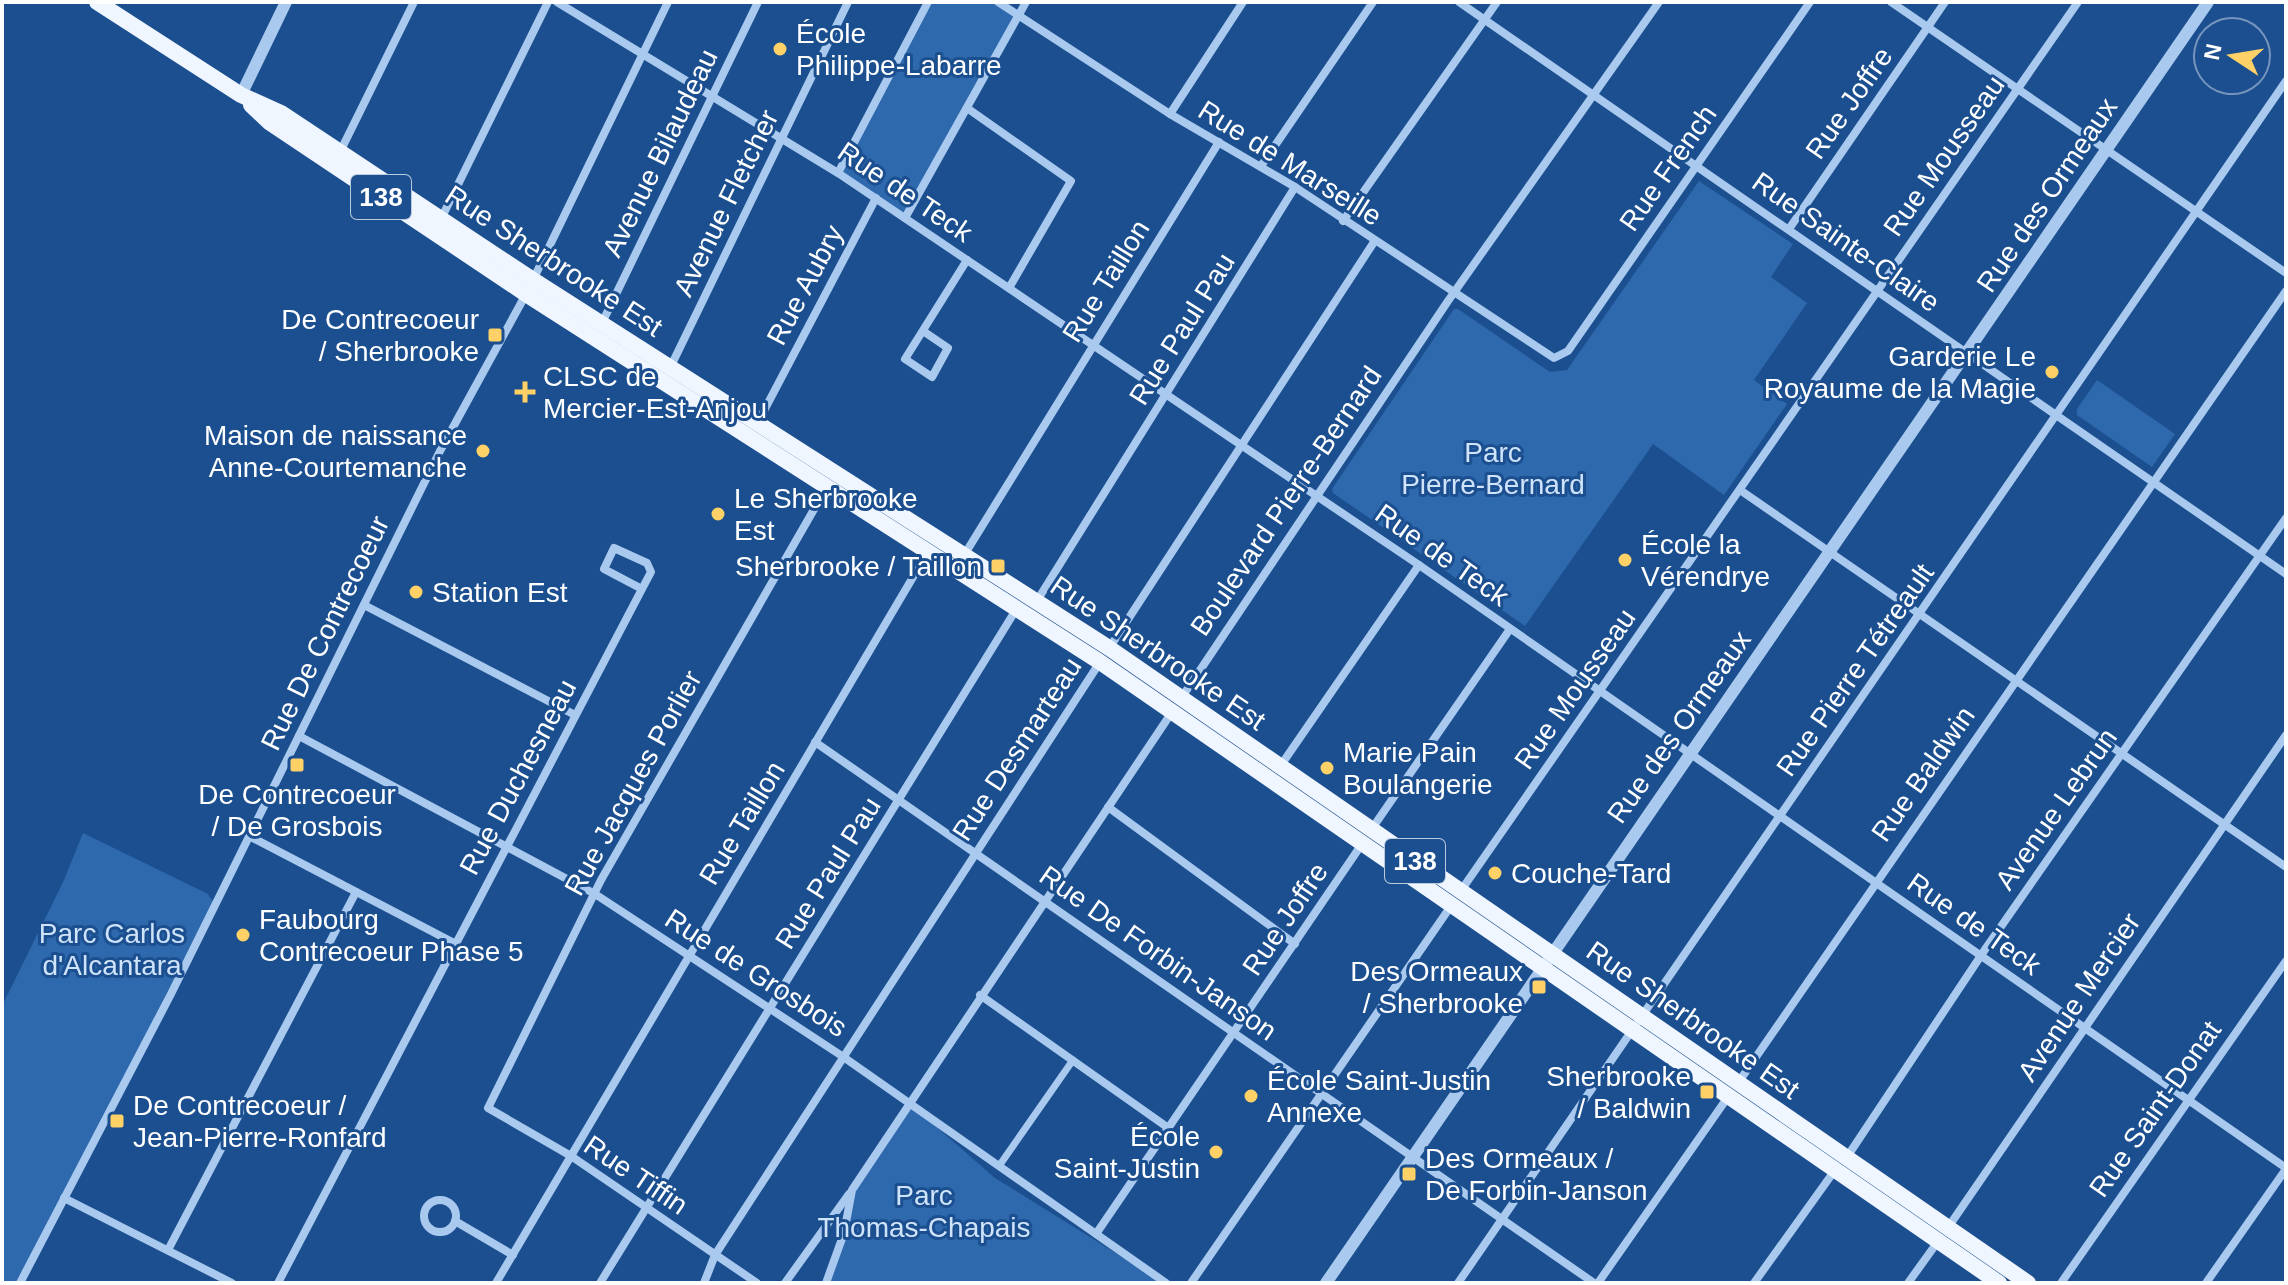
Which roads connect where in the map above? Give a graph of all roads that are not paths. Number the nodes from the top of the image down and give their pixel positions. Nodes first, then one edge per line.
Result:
1 (97, 2) edge
2 (286, 2) edge
3 (414, 2) edge
4 (548, 2) edge
5 (557, 2) edge
6 (668, 2) edge
7 (758, 2) edge
8 (848, 2) edge
9 (928, 2) edge
10 (998, 2) edge
11 (1026, 2) edge
12 (1243, 2) edge
13 (1373, 2) edge
14 (1459, 2) edge
15 (1497, 2) edge
16 (1659, 2) edge
17 (1810, 2) edge
18 (1891, 2) edge
19 (1945, 2) edge
20 (2078, 2) edge
21 (2208, 2) edge
22 (1019, 15) junction
23 (1485, 19) junction
24 (1928, 29) junction
25 (643, 54) junction
26 (2286, 81) edge
27 (2018, 89) junction
28 (1595, 94) junction
29 (241, 95) junction
30 (712, 96) junction
31 (967, 108) junction
32 (1170, 114) junction
33 (781, 138) junction
34 (1219, 142) junction
35 (2107, 152) junction
36 (336, 158) junction
37 (1697, 165) junction
38 (1261, 166) junction
39 (838, 173) junction
40 (1295, 187) junction
41 (876, 198) junction
42 (2196, 211) junction
43 (905, 218) junction
44 (1343, 221) junction
45 (438, 226) junction
46 (1789, 229) junction
47 (1374, 242) junction
48 (967, 260) junction
49 (2286, 273) edge
50 (530, 287) junction
51 (1009, 288) junction
52 (1878, 291) junction
53 (2286, 291) edge
54 (1453, 293) junction
55 (599, 330) junction
56 (923, 331) junction
57 (1092, 345) junction
58 (1969, 353) junction
59 (1559, 357) joint
60 (667, 373) junction
61 (1168, 396) junction
62 (2056, 415) junction
63 (754, 428) junction
64 (1240, 445) junction
65 (2153, 482) junction
66 (828, 485) junction
67 (1740, 490) junction
68 (1316, 495) junction
69 (2286, 518) edge
70 (932, 544) junction
71 (1830, 552) junction
72 (2260, 556) junction
73 (960, 561) junction
74 (1419, 565) junction
75 (2286, 574) edge
76 (642, 589) junction
77 (364, 605) junction
78 (1027, 608) junction
79 (1920, 615) junction
80 (1510, 629) junction
81 (1105, 655) junction
82 (2014, 680) junction
83 (1600, 691) junction
84 (1176, 706) junction
85 (575, 715) junction
86 (2286, 735) edge
87 (299, 736) junction
88 (815, 742) junction
89 (2121, 753) junction
90 (1690, 754) junction
91 (1275, 774) junction
92 (899, 800) junction
93 (1108, 807) junction
94 (1780, 816) junction
95 (2222, 823) junction
96 (249, 836) junction
97 (1367, 837) junction
98 (508, 844) junction
99 (975, 853) junction
100 (2286, 867) edge
101 (1875, 882) junction
102 (356, 892) junction
103 (595, 894) junction
104 (1456, 898) junction
105 (1045, 901) junction
106 (456, 944) junction
107 (1295, 944) junction
108 (689, 956) junction
109 (1981, 956) junction
110 (1546, 960) junction
111 (2286, 961) edge
112 (980, 995) junction
113 (770, 1007) junction
114 (1642, 1016) junction
115 (2085, 1028) junction
116 (1632, 1030) junction
117 (1233, 1032) junction
118 (842, 1056) junction
119 (1073, 1060) junction
120 (1738, 1083) junction
121 (1321, 1093) junction
122 (1727, 1098) junction
123 (2189, 1100) junction
124 (908, 1102) junction
125 (488, 1108) joint
126 (1167, 1127) junction
127 (571, 1156) junction
128 (1412, 1157) junction
129 (1840, 1165) junction
130 (999, 1166) junction
131 (2286, 1169) edge
132 (852, 1190) junction
133 (64, 1198) junction
134 (648, 1209) junction
135 (1502, 1219) junction
136 (455, 1221) dead end
137 (1948, 1227) junction
138 (1096, 1234) junction
139 (1937, 1243) junction
140 (168, 1250) junction
141 (513, 1255) junction
142 (715, 1255) junction
143 (20, 1283) edge
144 (232, 1283) edge
145 (278, 1283) edge
146 (496, 1283) edge
147 (600, 1283) edge
148 (704, 1283) edge
149 (757, 1283) edge
150 (785, 1283) edge
151 (826, 1283) edge
152 (1166, 1283) edge
153 (1191, 1283) edge
154 (1326, 1283) edge
155 (1458, 1283) edge
156 (1596, 1283) edge
157 (1754, 1283) edge
158 (1908, 1283) edge
159 (1999, 1283) edge
160 (2028, 1283) edge
161 (2061, 1283) edge
162 (2206, 1283) edge

1 - 29 main road, Rue Sherbrooke Est / 138
2 - 29 street
3 - 36 street
4 - 45 street
5 - 25 street, Rue de Teck
6 - 25 street, Rue De Contrecoeur
7 - 30 street, Avenue Bilaudeau
8 - 33 street, Avenue Fletcher
9 - 39 street
10 - 22 street, Rue de Marseille
11 - 22 street
12 - 32 street
13 - 38 street
14 - 23 street, Rue Sainte-Claire
15 - 23 street
16 - 28 street, Boulevard Pierre-Bernard
17 - 37 street, Rue French
18 - 24 street
19 - 24 street, Rue Joffre
20 - 27 street, Rue Mousseau
21 - 35 street, Rue des Ormeaux
22 - 31 street
22 - 32 street, Rue de Marseille
23 - 28 street, Rue Sainte-Claire
23 - 44 street
24 - 27 street
24 - 46 street, Rue Joffre
25 - 30 street, Rue de Teck
25 - 50 street, Rue De Contrecoeur
26 - 42 street, Rue Pierre Tétreault
27 - 35 street
27 - 52 street, Rue Mousseau
28 - 37 street, Rue Sainte-Claire
28 - 54 street, Boulevard Pierre-Bernard
29 - 36 main road, Rue Sherbrooke Est / 138
30 - 33 street, Rue de Teck
30 - 55 street, Avenue Bilaudeau
31 - 43 street
31 - 51 street
32 - 34 street, Rue de Marseille
33 - 39 street, Rue de Teck
33 - 60 street, Avenue Fletcher
34 - 38 street, Rue de Marseille
34 - 57 street, Rue Taillon
35 - 42 street
35 - 58 street, Rue des Ormeaux
36 - 45 main road, Rue Sherbrooke Est / 138
37 - 46 street, Rue Sainte-Claire
37 - 59 street, Rue French
38 - 40 street, Rue de Marseille
39 - 41 street, Rue de Teck
40 - 44 street, Rue de Marseille
40 - 61 street, Rue Paul Pau
41 - 43 street, Rue de Teck
41 - 63 street, Rue Aubry
42 - 49 street
42 - 62 street, Rue Pierre Tétreault
43 - 48 street, Rue de Teck
44 - 47 street, Rue de Marseille
45 - 50 main road, Rue Sherbrooke Est / 138
46 - 52 street, Rue Sainte-Claire
47 - 54 street, Rue de Marseille
47 - 64 street, Rue Desmarteau
48 - 51 street, Rue de Teck
48 - 56 street
50 - 55 main road, Rue Sherbrooke Est / 138
50 - 77 street, Rue De Contrecoeur
51 - 57 street, Rue de Teck
52 - 58 street, Rue Sainte-Claire
52 - 67 street, Rue Mousseau
53 - 65 street, Rue Baldwin
54 - 59 street, Rue de Marseille
54 - 68 street, Boulevard Pierre-Bernard
55 - 60 main road, Rue Sherbrooke Est / 138
56 - 56 street
57 - 61 street, Rue de Teck
57 - 73 street, Rue Taillon
58 - 62 street, Rue Sainte-Claire
58 - 71 street, Rue des Ormeaux
60 - 63 main road, Rue Sherbrooke Est / 138
61 - 64 street, Rue de Teck
61 - 78 street, Rue Paul Pau
62 - 65 street, Rue Sainte-Claire
62 - 79 street, Rue Pierre Tétreault
63 - 66 main road, Rue Sherbrooke Est / 138
63 - 70 main road, Rue Sherbrooke Est / 138
64 - 68 street, Rue de Teck
64 - 81 street, Rue Desmarteau
65 - 72 street, Rue Sainte-Claire
65 - 82 street, Rue Baldwin
66 - 70 main road, Rue Sherbrooke Est / 138
66 - 103 street, Rue Jacques Porlier
67 - 71 street
67 - 83 street, Rue Mousseau
68 - 74 street, Rue de Teck
68 - 84 street, Boulevard Pierre-Bernard
69 - 72 street, Avenue Lebrun
70 - 73 main road, Rue Sherbrooke Est / 138
70 - 88 street, Rue Taillon
71 - 79 street
71 - 90 street, Rue des Ormeaux
72 - 75 street, Rue Sainte-Claire
72 - 89 street, Avenue Lebrun
73 - 78 main road, Rue Sherbrooke Est / 138
74 - 80 street, Rue de Teck
74 - 91 street
76 - 76 street
76 - 85 street, Rue Duchesneau
77 - 85 street
77 - 87 street, Rue De Contrecoeur
78 - 81 main road, Rue Sherbrooke Est / 138
78 - 92 street, Rue Paul Pau
79 - 82 street
79 - 94 street, Rue Pierre Tétreault
80 - 83 street, Rue de Teck
80 - 97 street, Rue Joffre
81 - 84 main road, Rue Sherbrooke Est / 138
81 - 99 street, Rue Desmarteau
82 - 89 street
82 - 101 street, Rue Baldwin
83 - 90 street, Rue de Teck
83 - 104 street, Rue Mousseau
84 - 91 main road, Rue Sherbrooke Est / 138
84 - 93 street, Boulevard Pierre-Bernard
85 - 98 street, Rue Duchesneau
86 - 95 street, Avenue Mercier
87 - 96 street, Rue De Contrecoeur
87 - 98 street, Rue de Grosbois
88 - 92 street, Rue De Forbin-Janson
88 - 108 street, Rue Taillon
89 - 95 street
89 - 109 street, Avenue Lebrun
90 - 94 street, Rue de Teck
90 - 110 street, Rue des Ormeaux
91 - 97 main road, Rue Sherbrooke Est / 138
92 - 99 street, Rue De Forbin-Janson
92 - 113 street, Rue Paul Pau
93 - 105 street, Boulevard Pierre-Bernard
93 - 107 street
94 - 101 street, Rue de Teck
94 - 114 street, Rue Pierre Tétreault
95 - 100 street
95 - 115 street, Avenue Mercier
96 - 102 street
96 - 133 street, Rue De Contrecoeur
97 - 104 main road, Rue Sherbrooke Est / 138
97 - 107 street, Rue Joffre
98 - 103 street, Rue de Grosbois
98 - 106 street, Rue Duchesneau
99 - 105 street, Rue De Forbin-Janson
99 - 118 street, Rue Desmarteau
101 - 109 street, Rue de Teck
101 - 120 street, Rue Baldwin
102 - 106 street
102 - 140 street
103 - 108 street, Rue de Grosbois
103 - 125 street, Rue Jacques Porlier
104 - 110 main road, Rue Sherbrooke Est / 138
104 - 121 street, Rue Mousseau
105 - 112 street, Boulevard Pierre-Bernard
105 - 117 street, Rue De Forbin-Janson
106 - 145 street, Rue Duchesneau
107 - 117 street, Rue Joffre
108 - 113 street, Rue de Grosbois
108 - 127 street, Rue Taillon
109 - 115 street, Rue de Teck
109 - 129 street, Avenue Lebrun
110 - 114 main road, Rue Sherbrooke Est / 138
110 - 116 main road, Rue Sherbrooke Est / 138
110 - 128 street, Rue des Ormeaux
111 - 123 street, Rue Saint-Donat
112 - 119 street
112 - 124 street, Boulevard Pierre-Bernard
113 - 118 street, Rue de Grosbois
113 - 134 street, Rue Paul Pau
114 - 116 street, Rue Pierre Tétreault
114 - 120 main road, Rue Sherbrooke Est / 138
115 - 123 street, Rue de Teck
115 - 137 street, Avenue Mercier
116 - 122 main road, Rue Sherbrooke Est / 138
116 - 135 street, Rue Pierre Tétreault
117 - 121 street, Rue De Forbin-Janson
117 - 126 street, Rue Joffre
118 - 124 street, Rue de Grosbois
118 - 142 street, Rue Desmarteau
119 - 126 street
119 - 130 street
120 - 122 street, Rue Baldwin
120 - 129 main road, Rue Sherbrooke Est / 138
121 - 128 street, Rue De Forbin-Janson
121 - 153 street, Rue Mousseau
122 - 129 main road, Rue Sherbrooke Est / 138
122 - 156 street, Rue Baldwin
123 - 131 street, Rue de Teck
123 - 161 street, Rue Saint-Donat
124 - 130 street, Rue de Grosbois
124 - 132 street, Boulevard Pierre-Bernard
125 - 127 street, Rue Tiffin
126 - 138 street, Rue Joffre
127 - 134 street, Rue Tiffin
127 - 141 street, Rue Taillon
128 - 135 street, Rue De Forbin-Janson
128 - 154 street, Rue des Ormeaux
129 - 137 main road, Rue Sherbrooke Est / 138
129 - 139 main road, Rue Sherbrooke Est / 138
129 - 157 street, Avenue Lebrun
130 - 138 street, Rue de Grosbois
131 - 162 street
132 - 150 street, Boulevard Pierre-Bernard
132 - 151 street, Boulevard Pierre-Bernard
133 - 140 street
133 - 143 street, Rue De Contrecoeur
134 - 142 street, Rue Tiffin
134 - 147 street, Rue Paul Pau
135 - 155 street, Rue Pierre Tétreault
135 - 156 street, Rue De Forbin-Janson
136 - 141 street
137 - 139 street, Avenue Mercier
137 - 160 main road, Rue Sherbrooke Est / 138
138 - 152 street, Rue de Grosbois
139 - 158 street, Avenue Mercier
139 - 159 main road, Rue Sherbrooke Est / 138
140 - 144 street
141 - 146 street, Rue Taillon
142 - 148 street, Rue Desmarteau
142 - 149 street, Rue Tiffin

